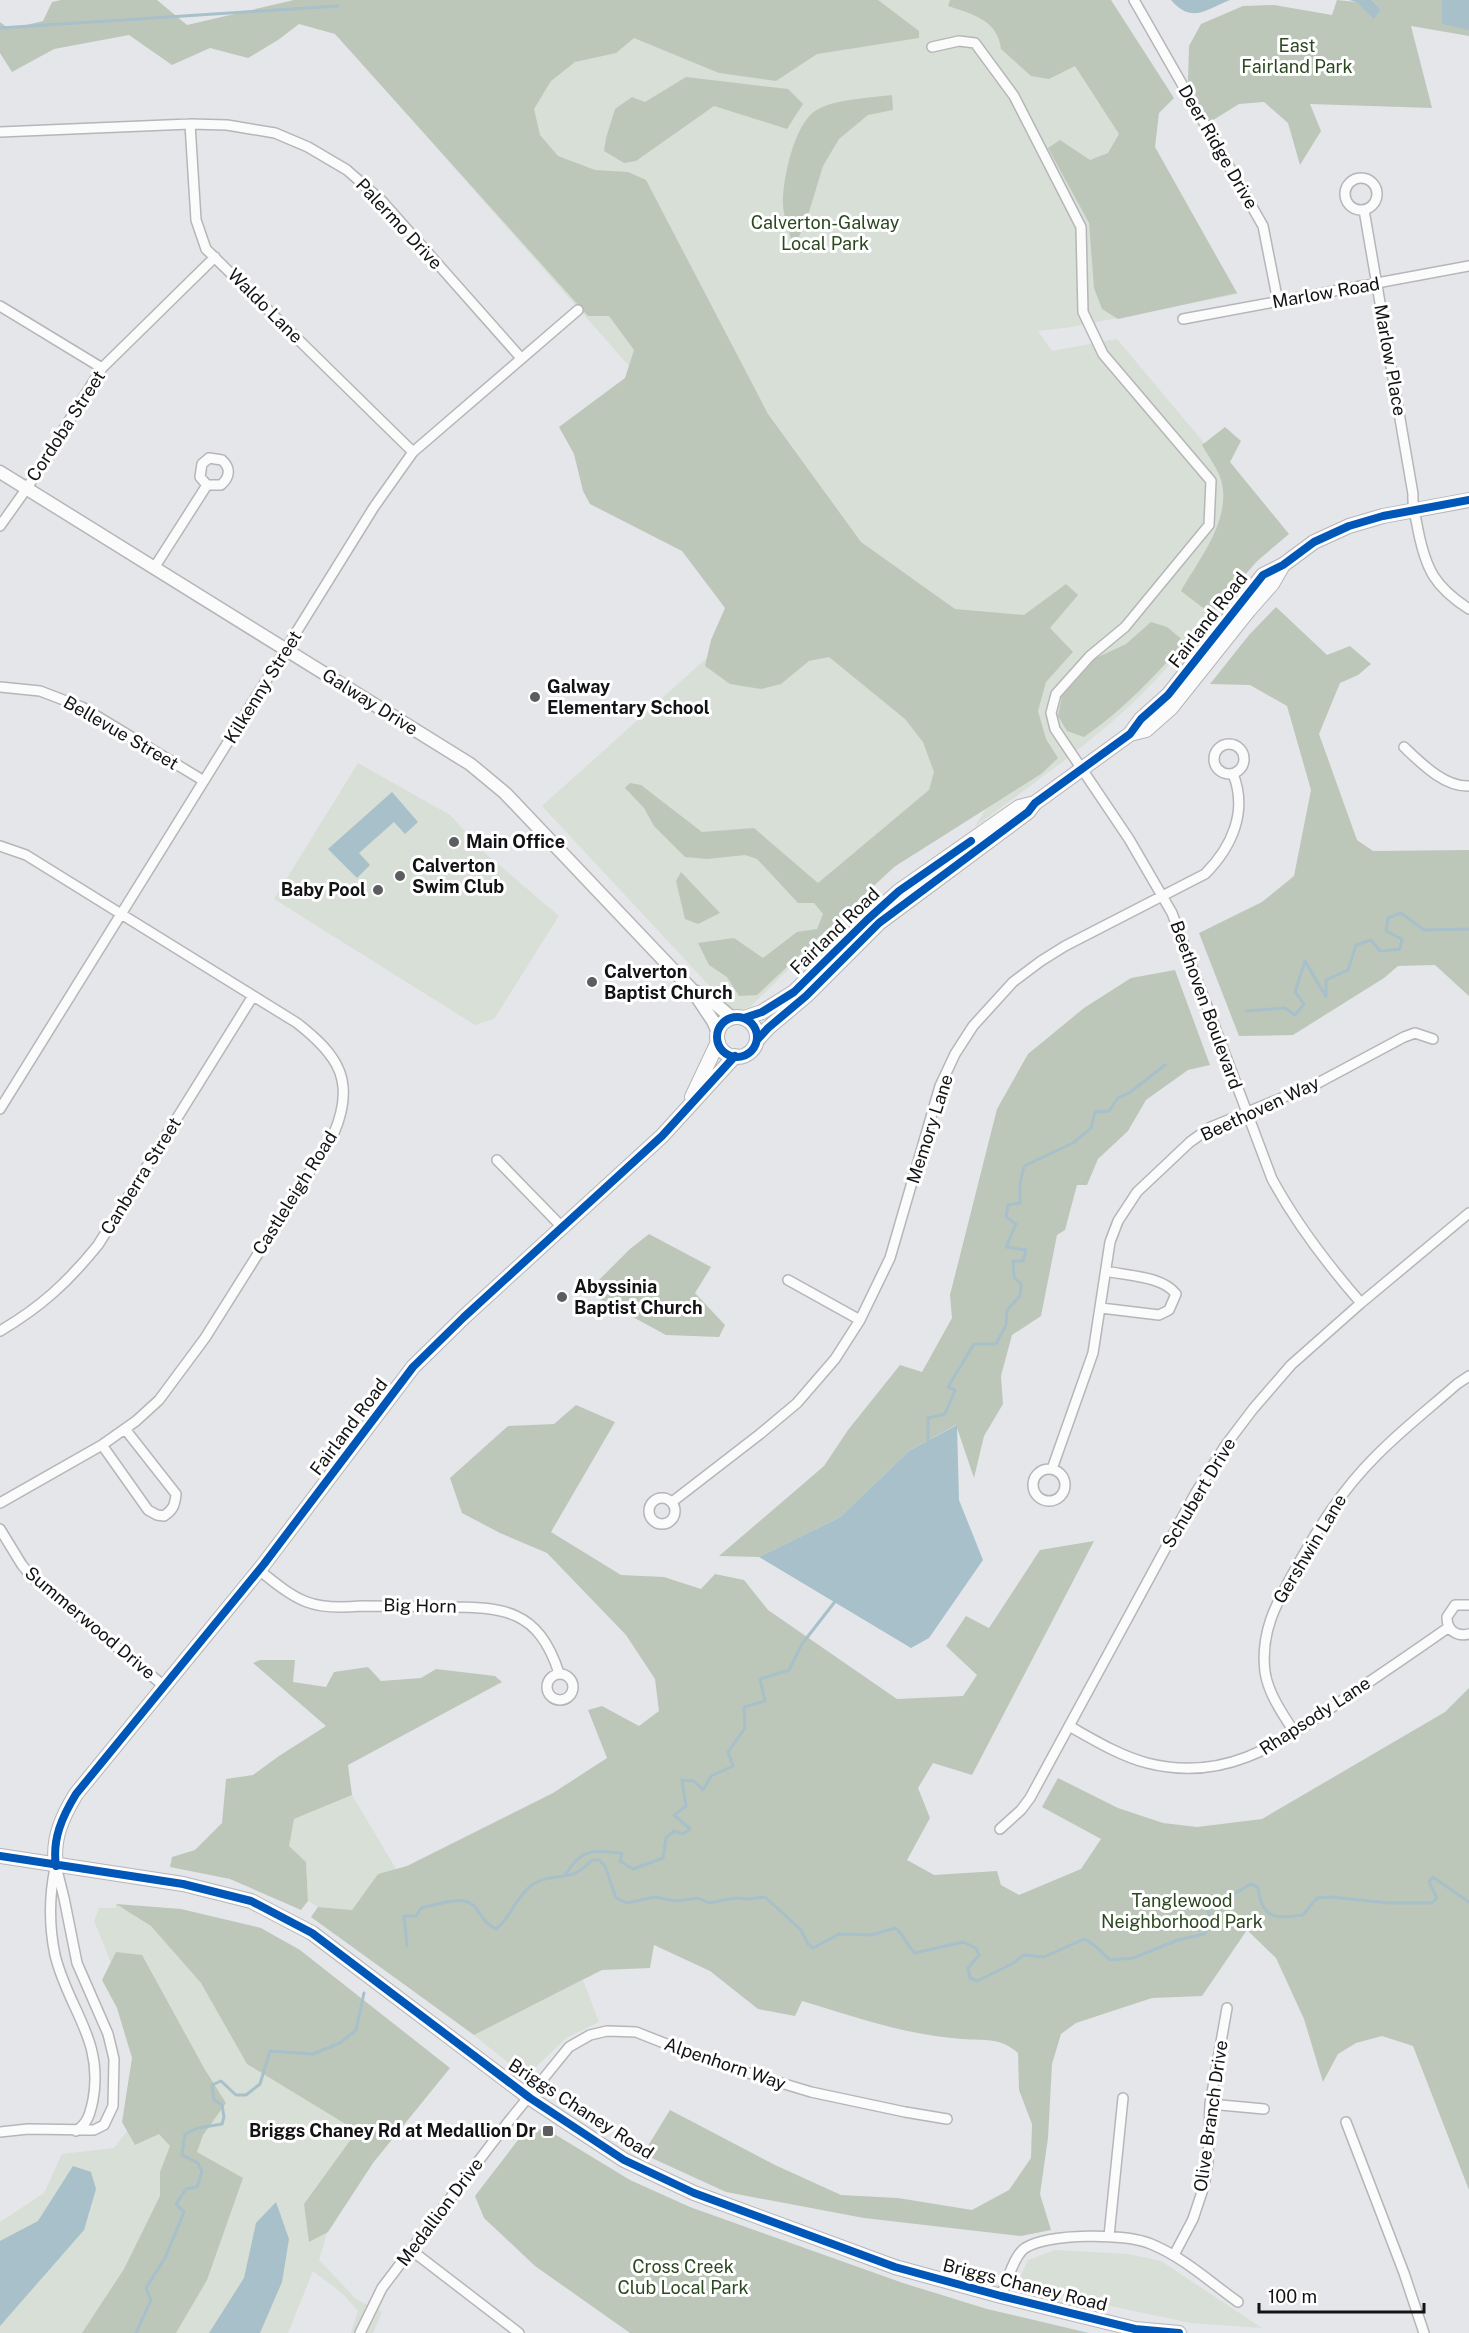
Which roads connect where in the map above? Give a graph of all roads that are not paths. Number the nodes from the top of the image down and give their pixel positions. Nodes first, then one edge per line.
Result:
1 (1134, 0) edge
2 (932, 47) dead end
3 (190, 124) junction
4 (0, 132) edge
5 (1364, 210) dead end
6 (215, 256) junction
7 (1469, 266) edge
8 (1377, 284) junction
9 (1278, 302) junction
10 (0, 306) edge
11 (578, 310) dead end
12 (1183, 318) dead end
13 (521, 358) junction
14 (102, 368) junction
15 (413, 452) junction
16 (0, 472) edge
17 (207, 485) dead end
18 (27, 488) junction
19 (1469, 500) edge
20 (1412, 510) junction
21 (0, 526) edge
22 (154, 568) junction
23 (1469, 609) edge
24 (286, 650) junction
25 (0, 687) edge
26 (1404, 747) dead end
27 (1082, 770) junction
28 (1233, 774) dead end
29 (204, 782) junction
30 (1469, 786) edge
31 (1035, 803) junction
32 (0, 846) edge
33 (1163, 896) junction
34 (121, 914) junction
35 (693, 991) junction
36 (253, 996) junction
37 (738, 1018) junction
38 (718, 1037) junction
39 (1433, 1039) dead end
40 (757, 1040) junction
41 (735, 1056) junction
42 (687, 1108) junction
43 (0, 1109) edge
44 (1246, 1113) junction
45 (497, 1160) dead end
46 (1468, 1216) edge
47 (562, 1227) junction
48 (1106, 1271) junction
49 (788, 1280) dead end
50 (1361, 1303) junction
51 (1101, 1308) junction
52 (861, 1320) junction
53 (0, 1331) edge
54 (1469, 1376) edge
55 (125, 1429) junction
56 (102, 1445) junction
57 (1052, 1469) dead end
58 (672, 1502) dead end
59 (0, 1503) edge
60 (0, 1529) edge
61 (259, 1570) junction
62 (1469, 1605) edge
63 (1449, 1627) junction
64 (1469, 1634) edge
65 (559, 1673) dead end
66 (164, 1686) junction
67 (1069, 1726) junction
68 (1295, 1733) junction
69 (1000, 1830) dead end
70 (0, 1856) edge
71 (56, 1866) junction
72 (71, 1929) junction
73 (52, 1932) junction
74 (1227, 2008) dead end
75 (530, 2098) junction
76 (1123, 2098) dead end
77 (1210, 2104) junction
78 (1264, 2109) dead end
79 (947, 2119) dead end
80 (1346, 2122) dead end
81 (76, 2131) junction
82 (0, 2132) edge
83 (1109, 2235) junction
84 (411, 2250) junction
85 (1174, 2255) junction
86 (1001, 2296) junction
87 (1238, 2302) dead end
88 (360, 2333) edge
89 (519, 2333) edge
90 (1179, 2333) edge
91 (1424, 2333) edge

1 - 9 street, Deer Ridge Drive
2 - 27 street, Beethoven Boulevard
3 - 4 street, Palermo Drive
3 - 6 street, Waldo Lane
3 - 13 street, Palermo Drive
5 - 8 street, Marlow Place
6 - 14 street, Cordoba Street
6 - 15 street, Waldo Lane
7 - 8 street, Marlow Road
8 - 9 street, Marlow Road
8 - 20 street, Marlow Place
9 - 12 street, Marlow Road
10 - 14 street
11 - 13 street, Kilkenny Street
13 - 15 street, Kilkenny Street
14 - 18 street, Cordoba Street
15 - 24 street, Kilkenny Street
16 - 18 street, Galway Drive
17 - 22 street
18 - 21 street, Cordoba Street
18 - 22 street, Galway Drive
19 - 20 main road, Fairland Road
20 - 23 street, Marlow Place
20 - 27 main road, Fairland Road
22 - 24 street, Galway Drive
24 - 29 street, Kilkenny Street
24 - 35 street, Galway Drive
25 - 29 street, Bellevue Street
26 - 30 street
27 - 31 main road, Fairland Road
27 - 33 street, Beethoven Boulevard
28 - 33 street, Memory Lane
29 - 34 street, Kilkenny Street
31 - 37 main road, Fairland Road
31 - 40 main road, Fairland Road
32 - 34 street, Castleleigh Road
33 - 44 street, Beethoven Boulevard
33 - 52 street, Memory Lane
34 - 36 street, Castleleigh Road
34 - 43 street, Kilkenny Street
35 - 37 street, Galway Drive
35 - 38 street, Galway Drive
36 - 53 street, Canberra Street
36 - 55 street, Castleleigh Road
37 - 38 main road
37 - 40 main road
38 - 41 main road
38 - 42 main road, Fairland Road
39 - 44 street, Beethoven Way
40 - 41 main road
41 - 42 main road, Fairland Road
42 - 47 main road, Fairland Road
44 - 48 street, Beethoven Way
44 - 50 street, Beethoven Boulevard
45 - 47 street
46 - 50 street, Schubert Drive
47 - 61 main road, Fairland Road
48 - 51 street, Beethoven Way
48 - 51 street
49 - 52 street
50 - 67 street, Schubert Drive
51 - 57 street, Beethoven Way
52 - 58 street, Memory Lane
54 - 68 street, Gershwin Lane
55 - 56 street, Castleleigh Road
55 - 56 street
56 - 59 street, Castleleigh Road
60 - 66 street, Summerwood Drive
61 - 65 street, Big Horn
61 - 66 main road, Fairland Road
62 - 63 street, Rhapsody Lane
63 - 64 street
63 - 68 street, Rhapsody Lane
66 - 71 main road, Fairland Road
67 - 68 street, Rhapsody Lane
67 - 69 street, Schubert Drive
70 - 71 main road, Briggs Chaney Road
71 - 72 street
71 - 73 street
71 - 75 main road, Briggs Chaney Road
72 - 73 street
72 - 81 street
73 - 81 street
74 - 77 street, Olive Branch Drive
75 - 79 street, Alpenhorn Way
75 - 84 street, Medallion Drive
75 - 86 main road, Briggs Chaney Road
76 - 83 street
77 - 78 street
77 - 85 street, Olive Branch Drive
80 - 91 street
81 - 82 street
83 - 85 street
83 - 86 street
84 - 88 street, Medallion Drive
84 - 89 street
85 - 87 street
86 - 90 main road, Briggs Chaney Road

